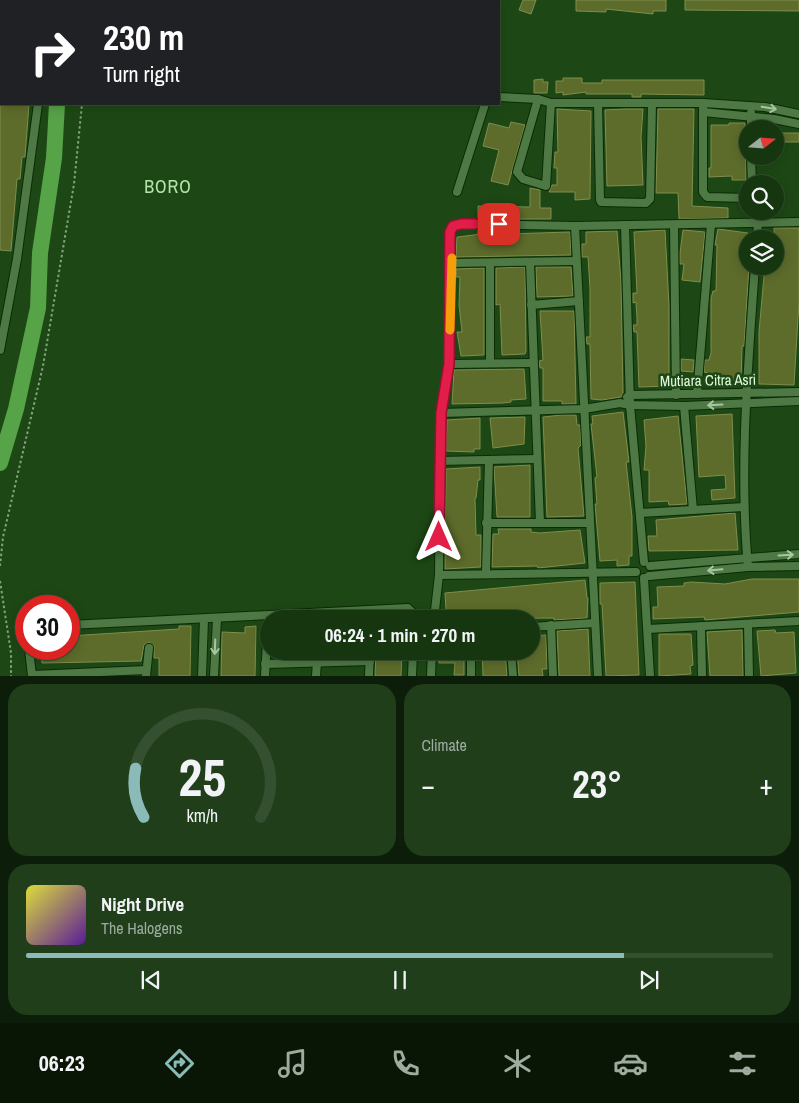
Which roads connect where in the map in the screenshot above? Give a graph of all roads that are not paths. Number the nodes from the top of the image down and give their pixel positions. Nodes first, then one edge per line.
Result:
1 (500, 97) edge
2 (538, 100) junction
3 (551, 103) junction
4 (598, 103) junction
5 (652, 103) junction
6 (703, 103) junction
7 (38, 105) edge
8 (485, 105) edge
9 (750, 106) junction
10 (703, 112) junction
11 (799, 114) edge
12 (751, 116) junction
13 (751, 120) edge
14 (799, 124) edge
15 (457, 192) dead end
16 (739, 198) edge
17 (799, 222) edge
18 (758, 223) junction
19 (711, 224) junction
20 (625, 225) junction
21 (674, 225) junction
22 (575, 226) junction
23 (758, 230) edge
24 (576, 260) junction
25 (452, 263) junction
26 (530, 263) junction
27 (490, 264) junction
28 (754, 275) edge
29 (579, 301) junction
30 (530, 305) junction
31 (0, 350) edge
32 (490, 363) junction
33 (533, 363) junction
34 (449, 364) junction
35 (799, 392) edge
36 (676, 394) junction
37 (697, 394) junction
38 (747, 394) junction
39 (630, 395) junction
40 (799, 401) edge
41 (620, 403) junction
42 (746, 403) junction
43 (630, 406) junction
44 (684, 406) junction
45 (584, 409) junction
46 (535, 411) junction
47 (441, 413) junction
48 (537, 459) junction
49 (489, 460) junction
50 (439, 461) junction
51 (744, 507) junction
52 (693, 510) junction
53 (640, 513) junction
54 (486, 523) junction
55 (540, 523) junction
56 (590, 523) junction
57 (799, 554) edge
58 (747, 557) junction
59 (647, 564) junction
60 (799, 566) edge
61 (748, 567) junction
62 (592, 571) junction
63 (636, 572) junction
64 (486, 573) junction
65 (439, 575) junction
66 (647, 577) junction
67 (373, 610) edge
68 (410, 610) edge
69 (435, 610) edge
70 (260, 616) edge
71 (216, 619) junction
72 (204, 620) junction
73 (799, 621) edge
74 (595, 623) junction
75 (748, 624) junction
76 (80, 626) edge
77 (550, 626) junction
78 (701, 626) junction
79 (540, 627) edge
80 (648, 629) junction
81 (149, 648) dead end
82 (30, 660) edge
83 (265, 660) edge
84 (413, 660) edge
85 (432, 660) edge
86 (471, 660) edge
87 (511, 660) edge
88 (370, 661) joint
89 (317, 662) junction
90 (265, 664) junction
91 (146, 672) edge
92 (129, 673) edge
93 (83, 674) edge
94 (32, 675) edge
95 (202, 676) edge
96 (214, 676) edge
97 (265, 676) edge
98 (316, 676) edge
99 (369, 676) edge
100 (412, 676) edge
101 (431, 676) edge
102 (471, 676) edge
103 (512, 676) edge
104 (553, 676) edge
105 (598, 676) edge
106 (650, 676) edge
107 (702, 676) edge
108 (749, 676) edge

1 - 2 street
2 - 3 street
2 - 3 street
3 - 4 street
4 - 5 street
4 - 5 street
5 - 6 street
6 - 9 street
6 - 10 street
7 - 31 street
8 - 15 street
9 -> 11 street
9 - 12 street
10 - 12 street
10 - 16 street
12 - 13 street
12 - 14 street
17 - 18 street
18 - 19 street
18 - 23 street
19 - 21 street
19 - 37 street
20 - 21 street
20 - 22 street
20 - 39 street
21 - 36 street
22 - 24 street
22 - 25 street
24 - 26 street
24 - 29 street
25 - 27 street
25 - 34 street
26 - 27 street
26 - 30 street
27 - 32 street
28 - 38 street
29 - 30 street
29 - 45 street
30 - 33 street
32 - 33 street
32 - 34 street
33 - 46 street
34 - 47 street
35 - 38 street, Mutiara Citra Asri
36 - 37 street, Mutiara Citra Asri
36 - 39 street, Mutiara Citra Asri
37 - 38 street, Mutiara Citra Asri
38 - 42 street
39 - 41 street, Mutiara Citra Asri
39 - 43 street
40 - 42 street, Mutiara Citra Asri
41 - 43 street, Mutiara Citra Asri
41 - 45 street, Mutiara Citra Asri
42 -> 44 street, Mutiara Citra Asri
42 - 51 street
43 - 44 street, Mutiara Citra Asri
43 - 53 street
44 - 52 street
45 - 46 street, Mutiara Citra Asri
45 - 56 street
46 - 47 street, Mutiara Citra Asri
46 - 48 street
47 - 50 street
48 - 49 street
48 - 55 street
49 - 50 street
49 - 54 street
50 - 65 street
51 - 52 street
51 - 58 street
52 - 53 street
53 - 59 street
54 - 55 street
54 - 64 street
55 - 56 street
56 - 62 street
58 -> 57 street
58 - 59 street
58 - 61 street
59 - 63 street
59 - 66 street
60 - 61 street
61 -> 66 street
62 - 63 street
62 - 64 street
62 - 74 street
63 - 66 street
64 - 65 street
65 - 69 street
66 - 80 street
67 - 68 street
70 - 71 street
71 - 72 street
71 -> 96 street
72 - 76 street
72 - 95 street
73 - 75 street
74 - 77 street
74 - 105 street
75 - 78 street
75 - 108 street
77 - 79 street
77 - 104 street
78 - 80 street
78 - 107 street
80 - 106 street
81 - 91 street
82 - 94 street
83 - 90 street
84 - 100 street
85 - 101 street
86 - 102 street
87 - 103 street
88 - 89 street
88 - 99 street
89 - 90 street
89 - 98 street
90 - 97 street
91 - 92 street
92 - 93 street
93 - 94 street

